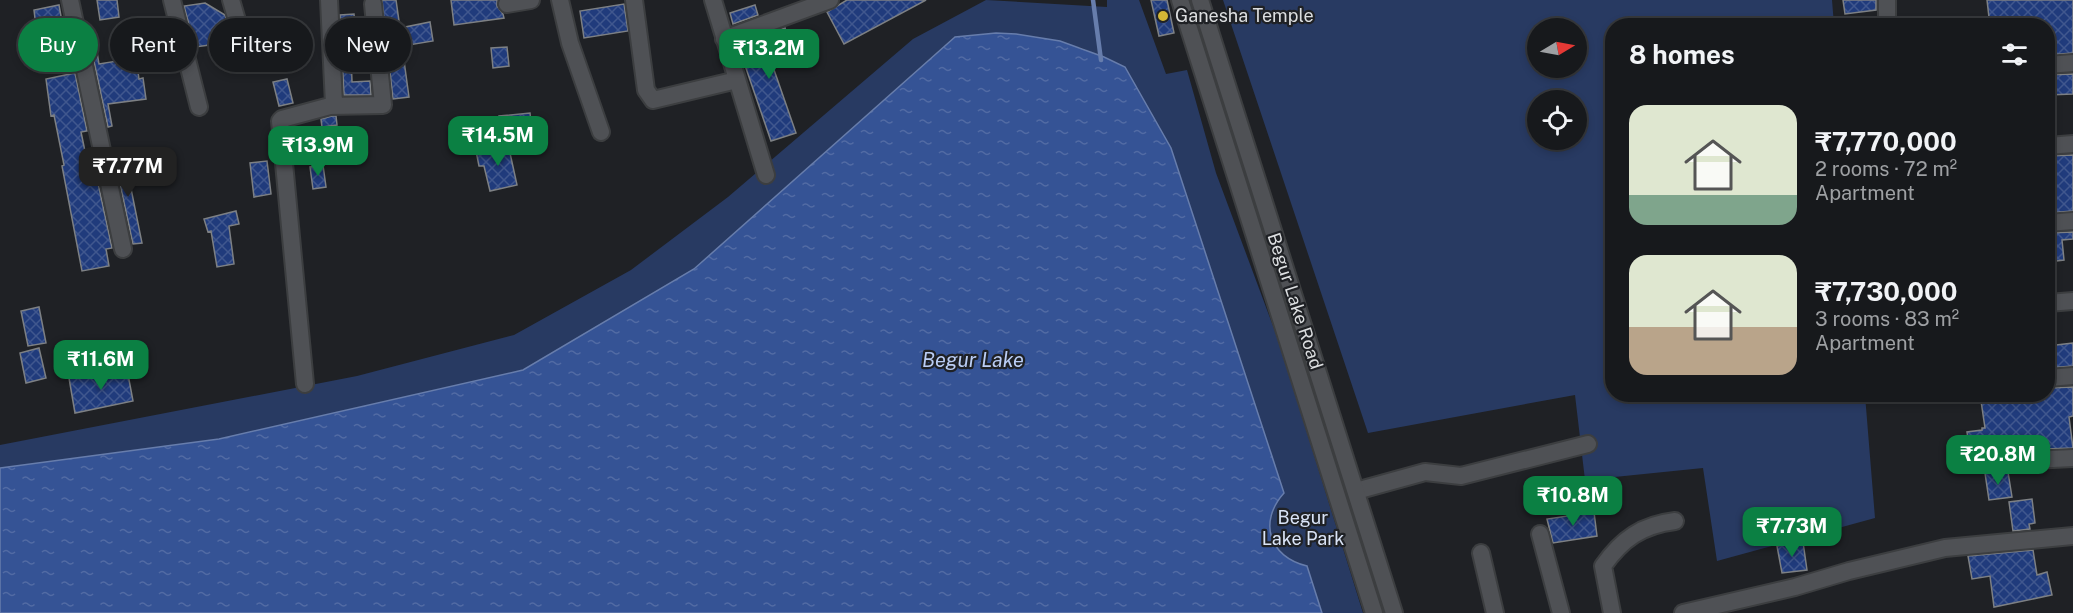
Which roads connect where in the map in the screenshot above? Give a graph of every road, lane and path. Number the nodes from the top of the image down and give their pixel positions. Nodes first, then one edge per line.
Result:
1 (70, 0) edge
2 (172, 0) edge
3 (231, 0) edge
4 (329, 0) edge
5 (531, 0) edge
6 (560, 0) edge
7 (634, 0) edge
8 (712, 0) edge
9 (830, 0) edge
10 (1180, 0) edge
11 (1200, 0) edge
12 (1887, 0) edge
13 (372, 4) dead end
14 (507, 4) dead end
15 (236, 18) edge
16 (1887, 18) edge
17 (724, 39) junction
18 (2073, 63) edge
19 (2055, 64) edge
20 (737, 80) junction
21 (330, 106) junction
22 (199, 107) dead end
23 (601, 132) dead end
24 (2073, 144) edge
25 (2055, 145) edge
26 (766, 175) dead end
27 (1269, 217) junction
28 (2073, 221) edge
29 (2055, 222) edge
30 (1250, 223) junction
31 (123, 249) dead end
32 (2073, 301) edge
33 (2055, 302) edge
34 (2073, 376) edge
35 (2055, 377) edge
36 (305, 384) dead end
37 (1588, 444) dead end
38 (2073, 458) edge
39 (1970, 463) dead end
40 (1356, 491) junction
41 (1675, 521) dead end
42 (1540, 534) dead end
43 (2073, 536) edge
44 (1480, 553) dead end
45 (1692, 612) edge
46 (1374, 613) edge
47 (1394, 613) edge
48 (1495, 613) edge
49 (1561, 613) edge
50 (1612, 613) edge

1 - 31 street
2 - 22 street
3 - 15 street
4 - 21 street
5 - 14 street
6 - 23 street
7 - 20 street
8 - 17 street
9 - 17 street
10 - 30 street, Begur Lake Road
11 - 27 street, Begur Lake Road
12 - 16 street
13 - 21 street
17 - 20 street
18 - 19 street
20 - 26 street
21 - 36 street
24 - 25 street
27 - 30 street
27 - 40 street, Begur Lake Road
28 - 29 street
30 - 46 street, Begur Lake Road
32 - 33 street
34 - 35 street
37 - 40 street
38 - 39 street
40 - 47 street, Begur Lake Road
41 - 50 street
42 - 49 street
43 - 45 street
44 - 48 street

